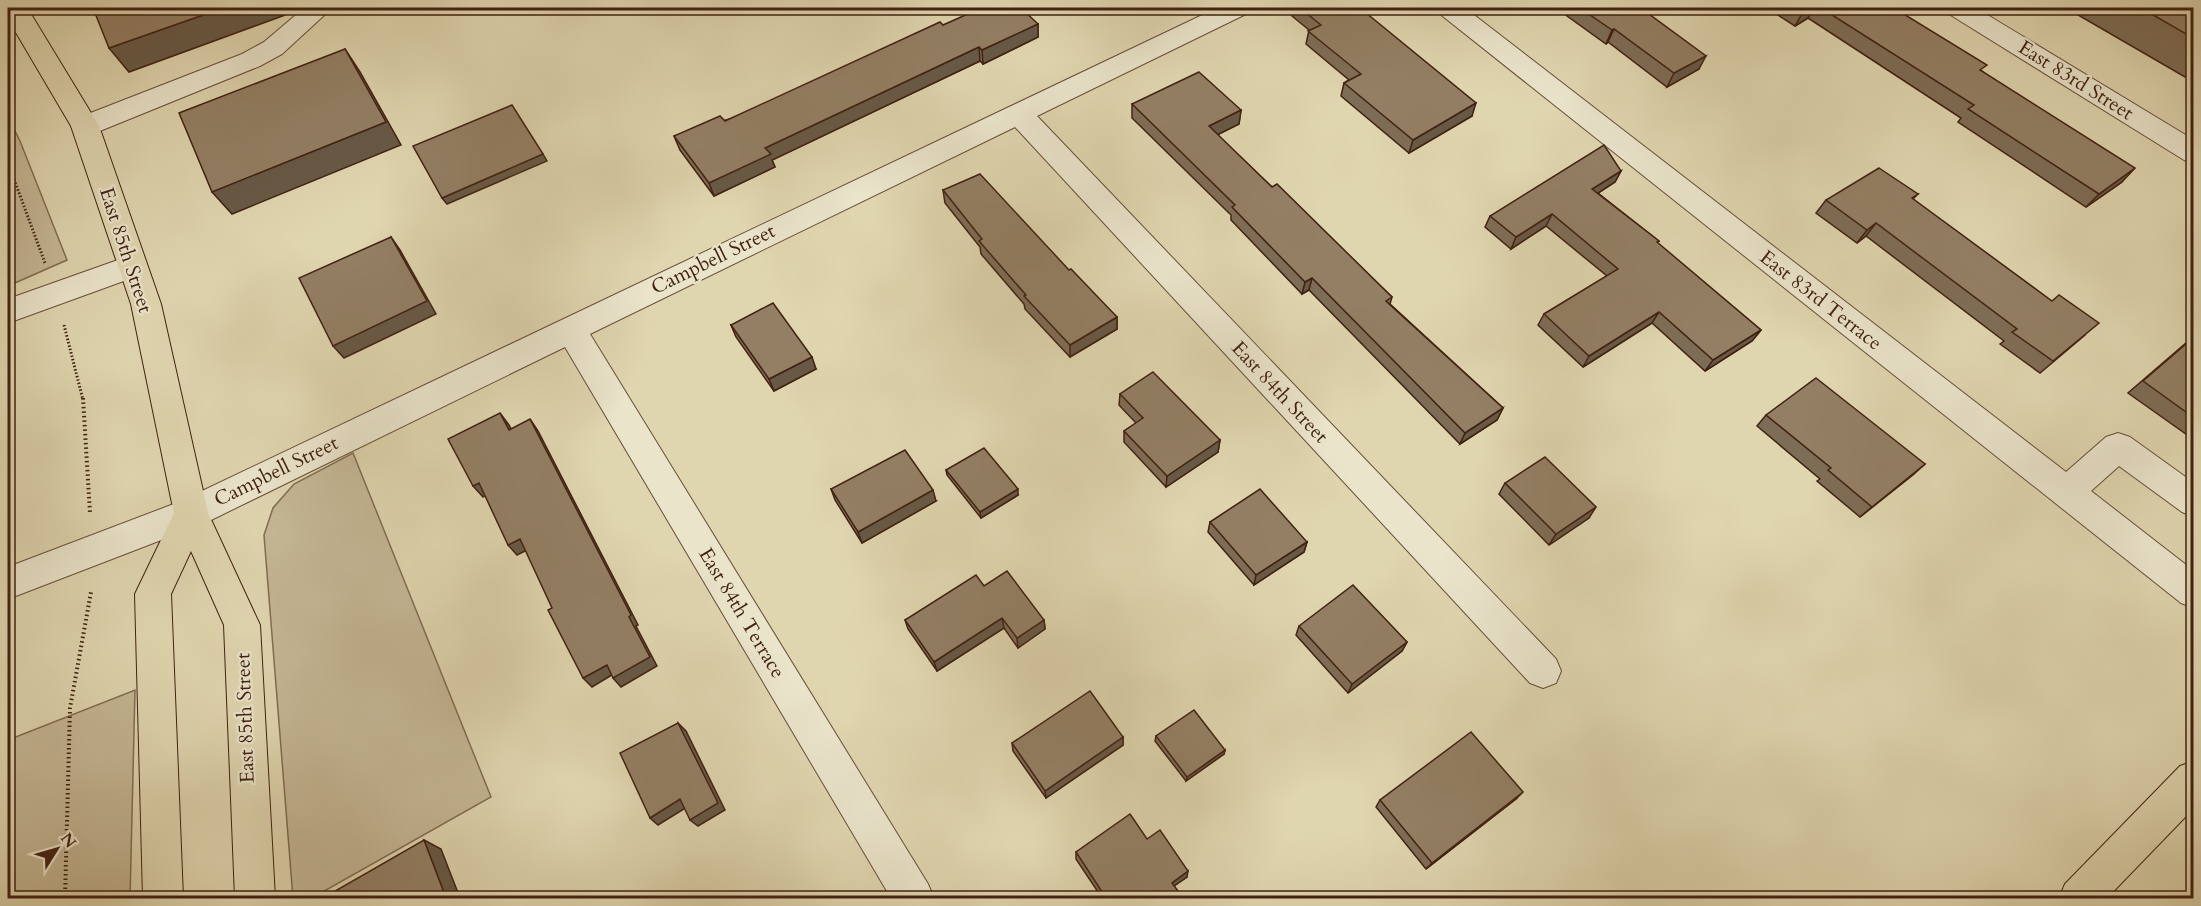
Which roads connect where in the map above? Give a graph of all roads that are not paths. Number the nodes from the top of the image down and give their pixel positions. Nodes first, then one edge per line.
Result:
1 (12, 8) edge
2 (319, 8) edge
3 (1237, 8) edge
4 (1449, 8) edge
5 (1958, 8) edge
6 (1018, 113) junction
7 (85, 126) junction
8 (2193, 153) edge
9 (132, 266) junction
10 (8, 311) edge
11 (570, 328) junction
12 (2067, 492) junction
13 (2193, 502) edge
14 (191, 513) junction
15 (8, 583) edge
16 (2193, 592) edge
17 (1543, 671) dead end
18 (2193, 780) edge
19 (163, 898) edge
20 (255, 898) edge
21 (914, 898) edge
22 (2079, 898) edge

1 - 7 main road, East 85th Street
2 - 7 street
3 - 6 street, Campbell Street
4 - 12 street, East 83rd Terrace
5 - 8 street, East 83rd Street
6 - 11 street, Campbell Street
6 - 17 street, East 84th Street
7 - 9 main road, East 85th Street
9 - 10 street
9 - 14 main road, East 85th Street
11 - 14 street, Campbell Street
11 - 21 street, East 84th Terrace
12 - 13 street
12 - 16 street, East 83rd Terrace
14 - 15 street, Campbell Street
14 - 19 main road
14 - 20 main road, East 85th Street
18 - 22 main road

